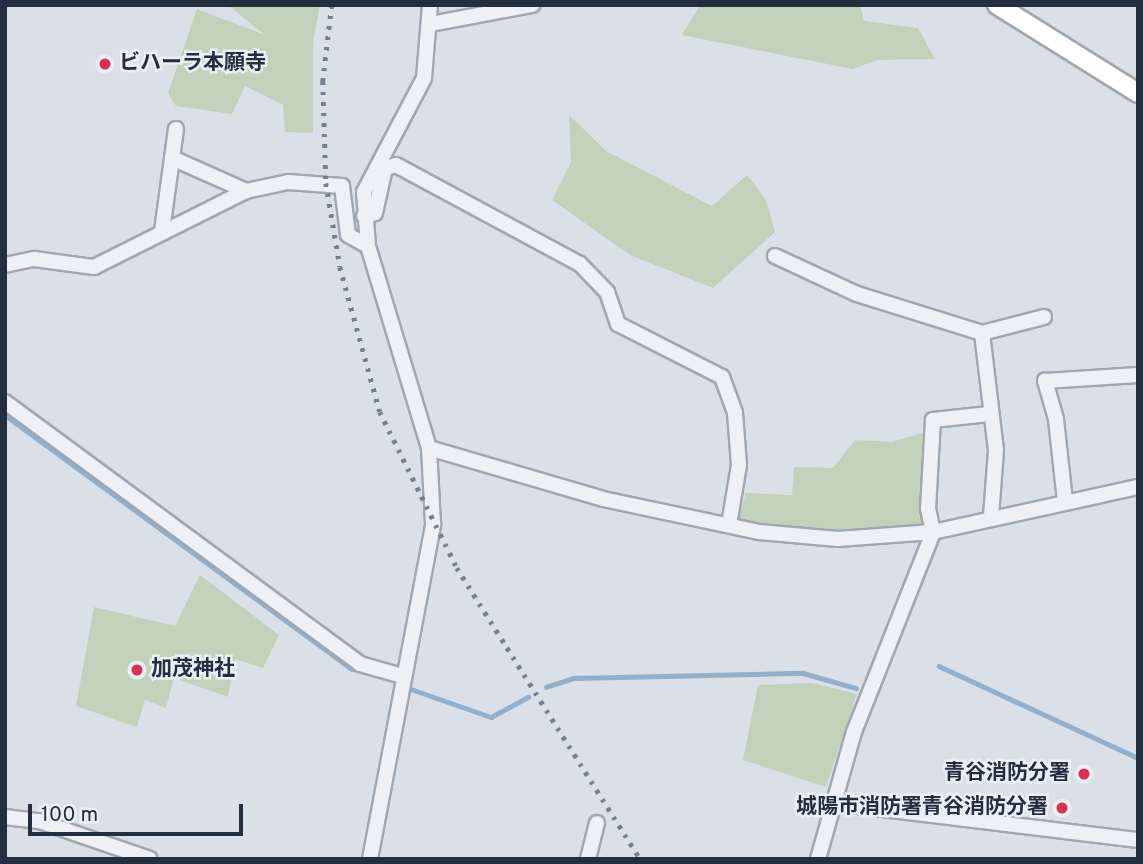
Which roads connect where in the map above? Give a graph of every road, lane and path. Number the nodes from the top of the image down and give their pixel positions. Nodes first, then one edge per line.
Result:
1 (430, 5) edge
2 (532, 5) edge
3 (1011, 8) edge
4 (430, 24) junction
5 (1138, 93) edge
6 (176, 129) dead end
7 (172, 158) junction
8 (246, 191) junction
9 (364, 216) junction
10 (162, 230) junction
11 (368, 246) junction
12 (775, 256) dead end
13 (5, 265) edge
14 (1044, 317) dead end
15 (982, 333) junction
16 (1138, 375) edge
17 (5, 402) edge
18 (989, 414) junction
19 (429, 448) junction
20 (1138, 487) edge
21 (1065, 501) junction
22 (991, 516) junction
23 (729, 525) junction
24 (933, 532) junction
25 (402, 676) junction
26 (832, 803) junction
27 (5, 817) edge
28 (597, 823) dead end
29 (1138, 840) edge
30 (150, 859) edge
31 (370, 859) edge
32 (588, 859) edge
33 (818, 859) edge

1 - 4 street
2 - 4 street
3 - 5 main road
4 - 9 street
6 - 7 street
7 - 8 street
7 - 10 street
8 - 10 street
8 - 11 street
9 - 11 street
9 - 23 street
10 - 13 street
11 - 19 street
12 - 15 street
14 - 15 street
15 - 18 street
16 - 21 street
17 - 25 street
18 - 22 street
18 - 24 street
19 - 23 street
19 - 25 street
20 - 21 street
21 - 22 street
22 - 24 street
23 - 24 street
24 - 26 street
25 - 31 street
26 - 29 street
26 - 33 street
27 - 30 street
28 - 32 street

